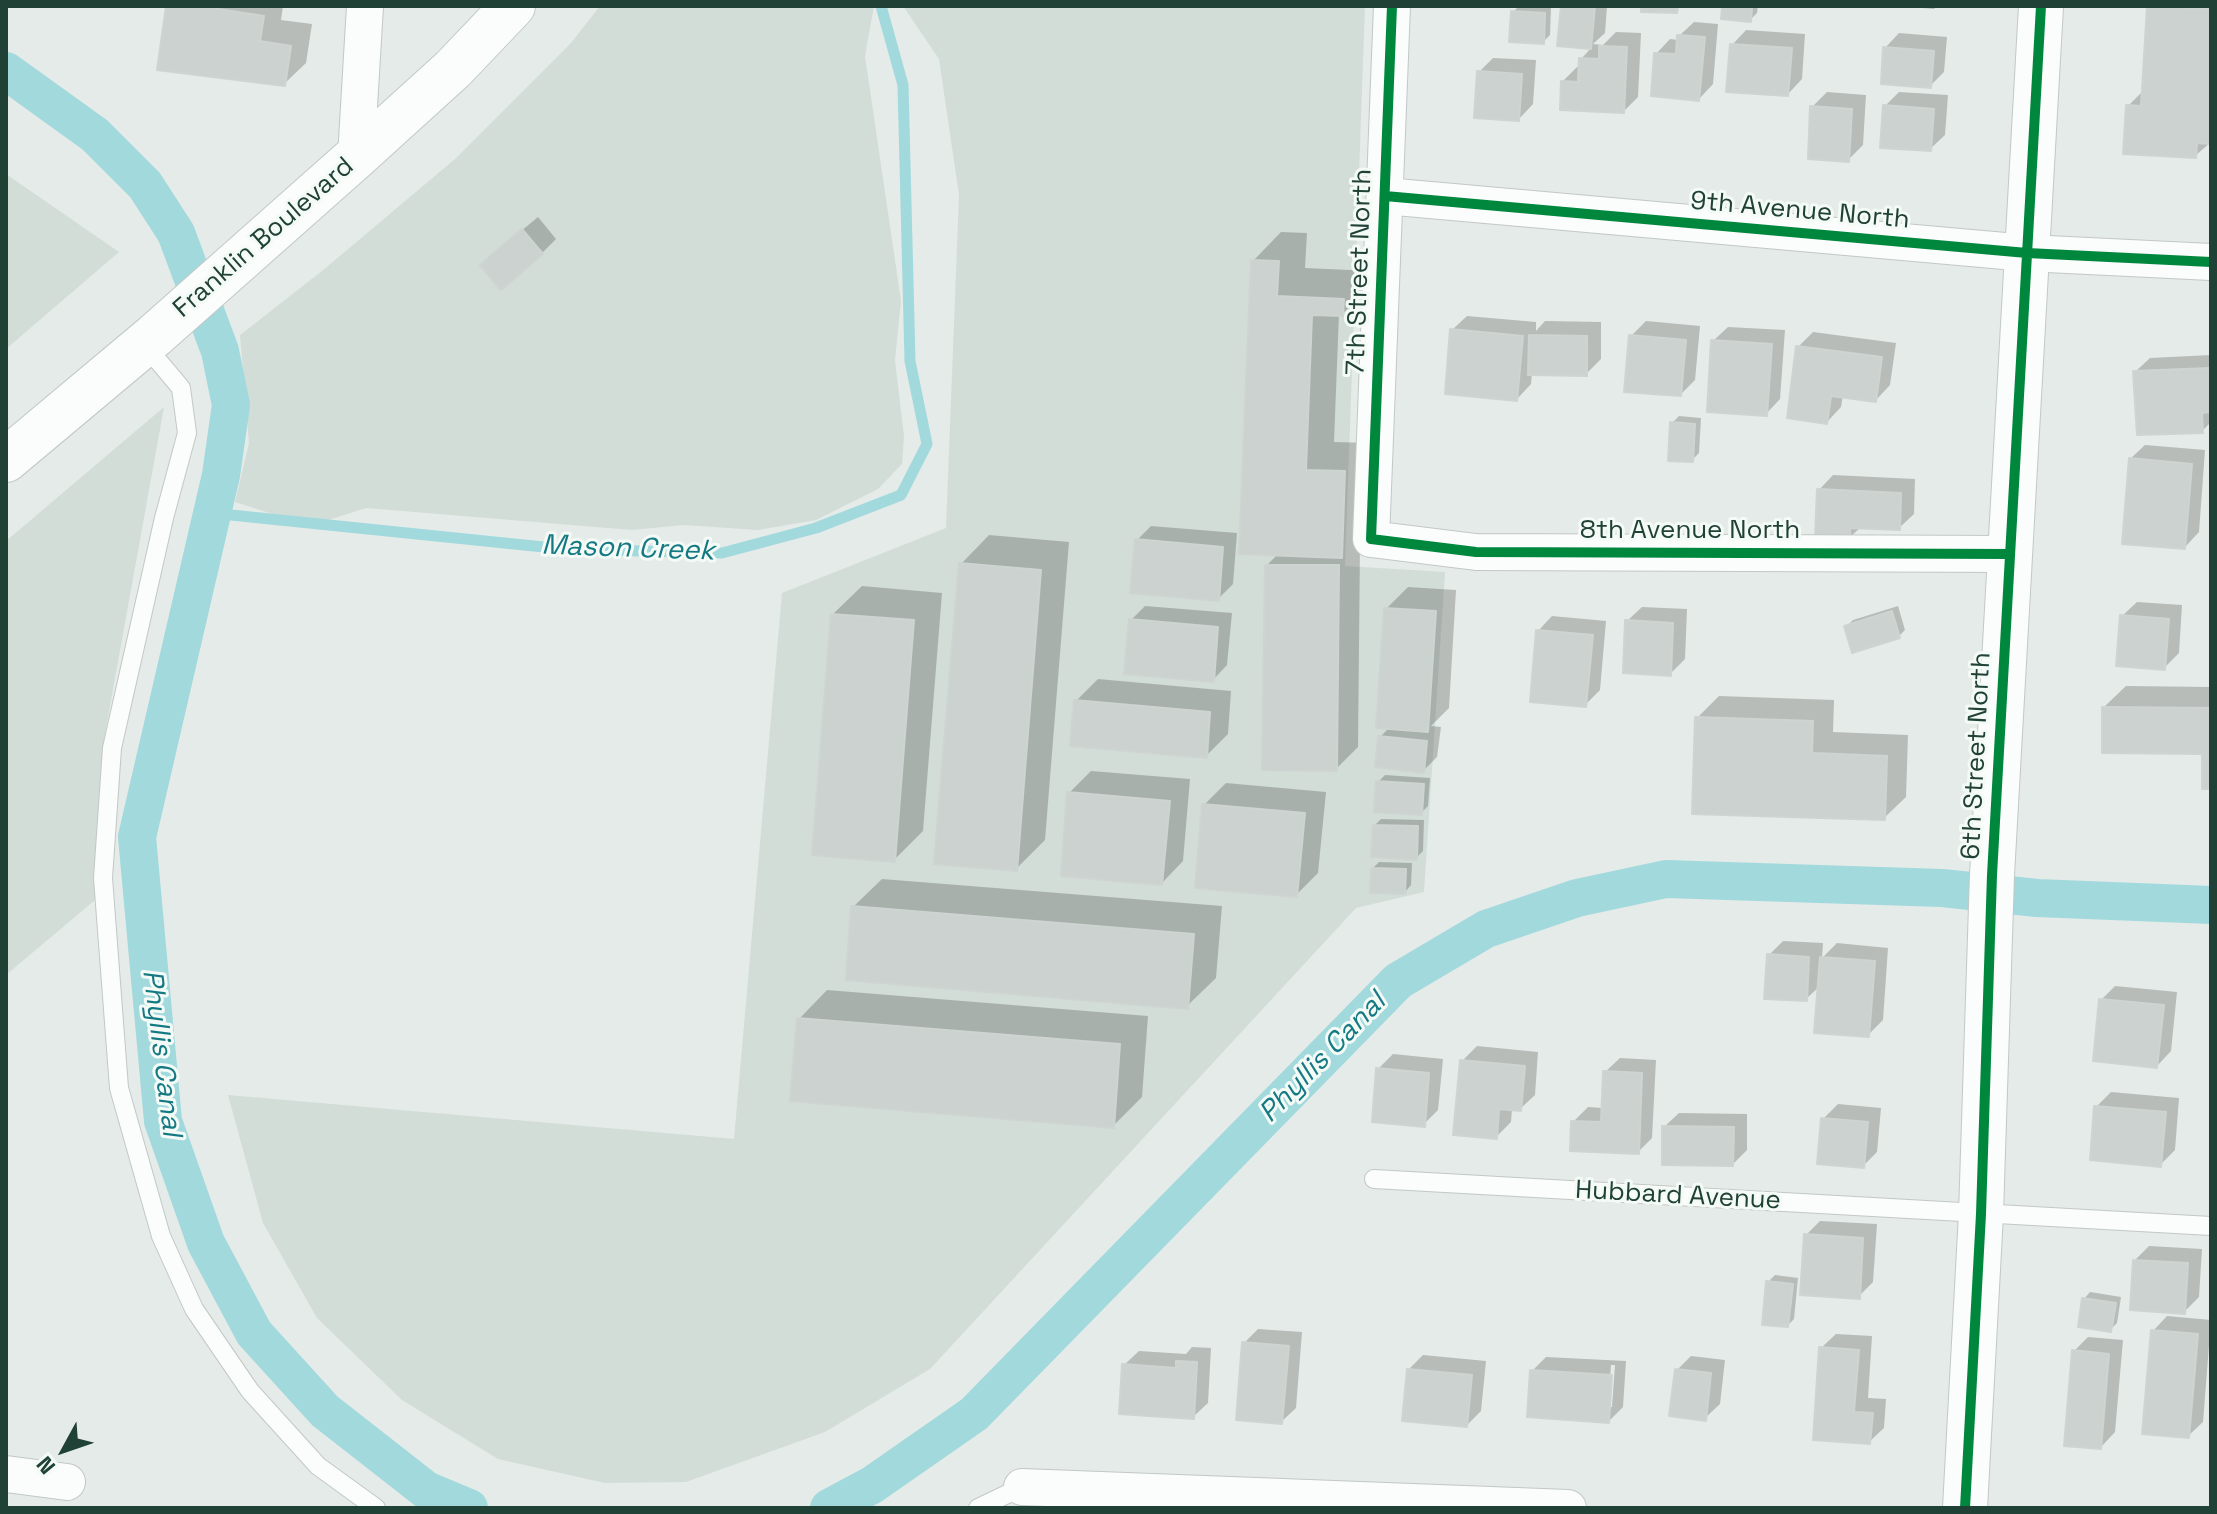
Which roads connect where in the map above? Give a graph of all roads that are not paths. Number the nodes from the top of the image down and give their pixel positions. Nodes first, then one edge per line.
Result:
1 (365, 6) edge
2 (513, 6) edge
3 (1392, 6) edge
4 (2041, 6) edge
5 (356, 157) junction
6 (1385, 196) junction
7 (2027, 253) junction
8 (2211, 262) edge
9 (149, 340) junction
10 (6, 460) edge
11 (1371, 539) joint
12 (2010, 554) junction
13 (1374, 1179) dead end
14 (1981, 1214) junction
15 (2211, 1226) edge
16 (6, 1474) edge
17 (67, 1482) dead end
18 (1022, 1487) joint
19 (376, 1508) edge
20 (978, 1508) edge
21 (1568, 1508) edge
22 (1965, 1508) edge

1 - 5 street
2 - 5 street, Franklin Boulevard
3 - 6 street, 7th Street North
4 - 7 street, 6th Street North
5 - 9 street, Franklin Boulevard
6 - 7 street, 9th Avenue North
6 - 11 street, 7th Street North
7 - 8 street, 9th Avenue North
7 - 12 street, 6th Street North
9 - 10 street, Franklin Boulevard
9 - 19 lane
11 - 12 street, 8th Avenue North
12 - 14 street, 6th Street North
13 - 14 lane, Hubbard Avenue
14 - 15 lane
14 - 22 street, 6th Street North
16 - 17 street
18 - 20 lane
18 - 21 street

